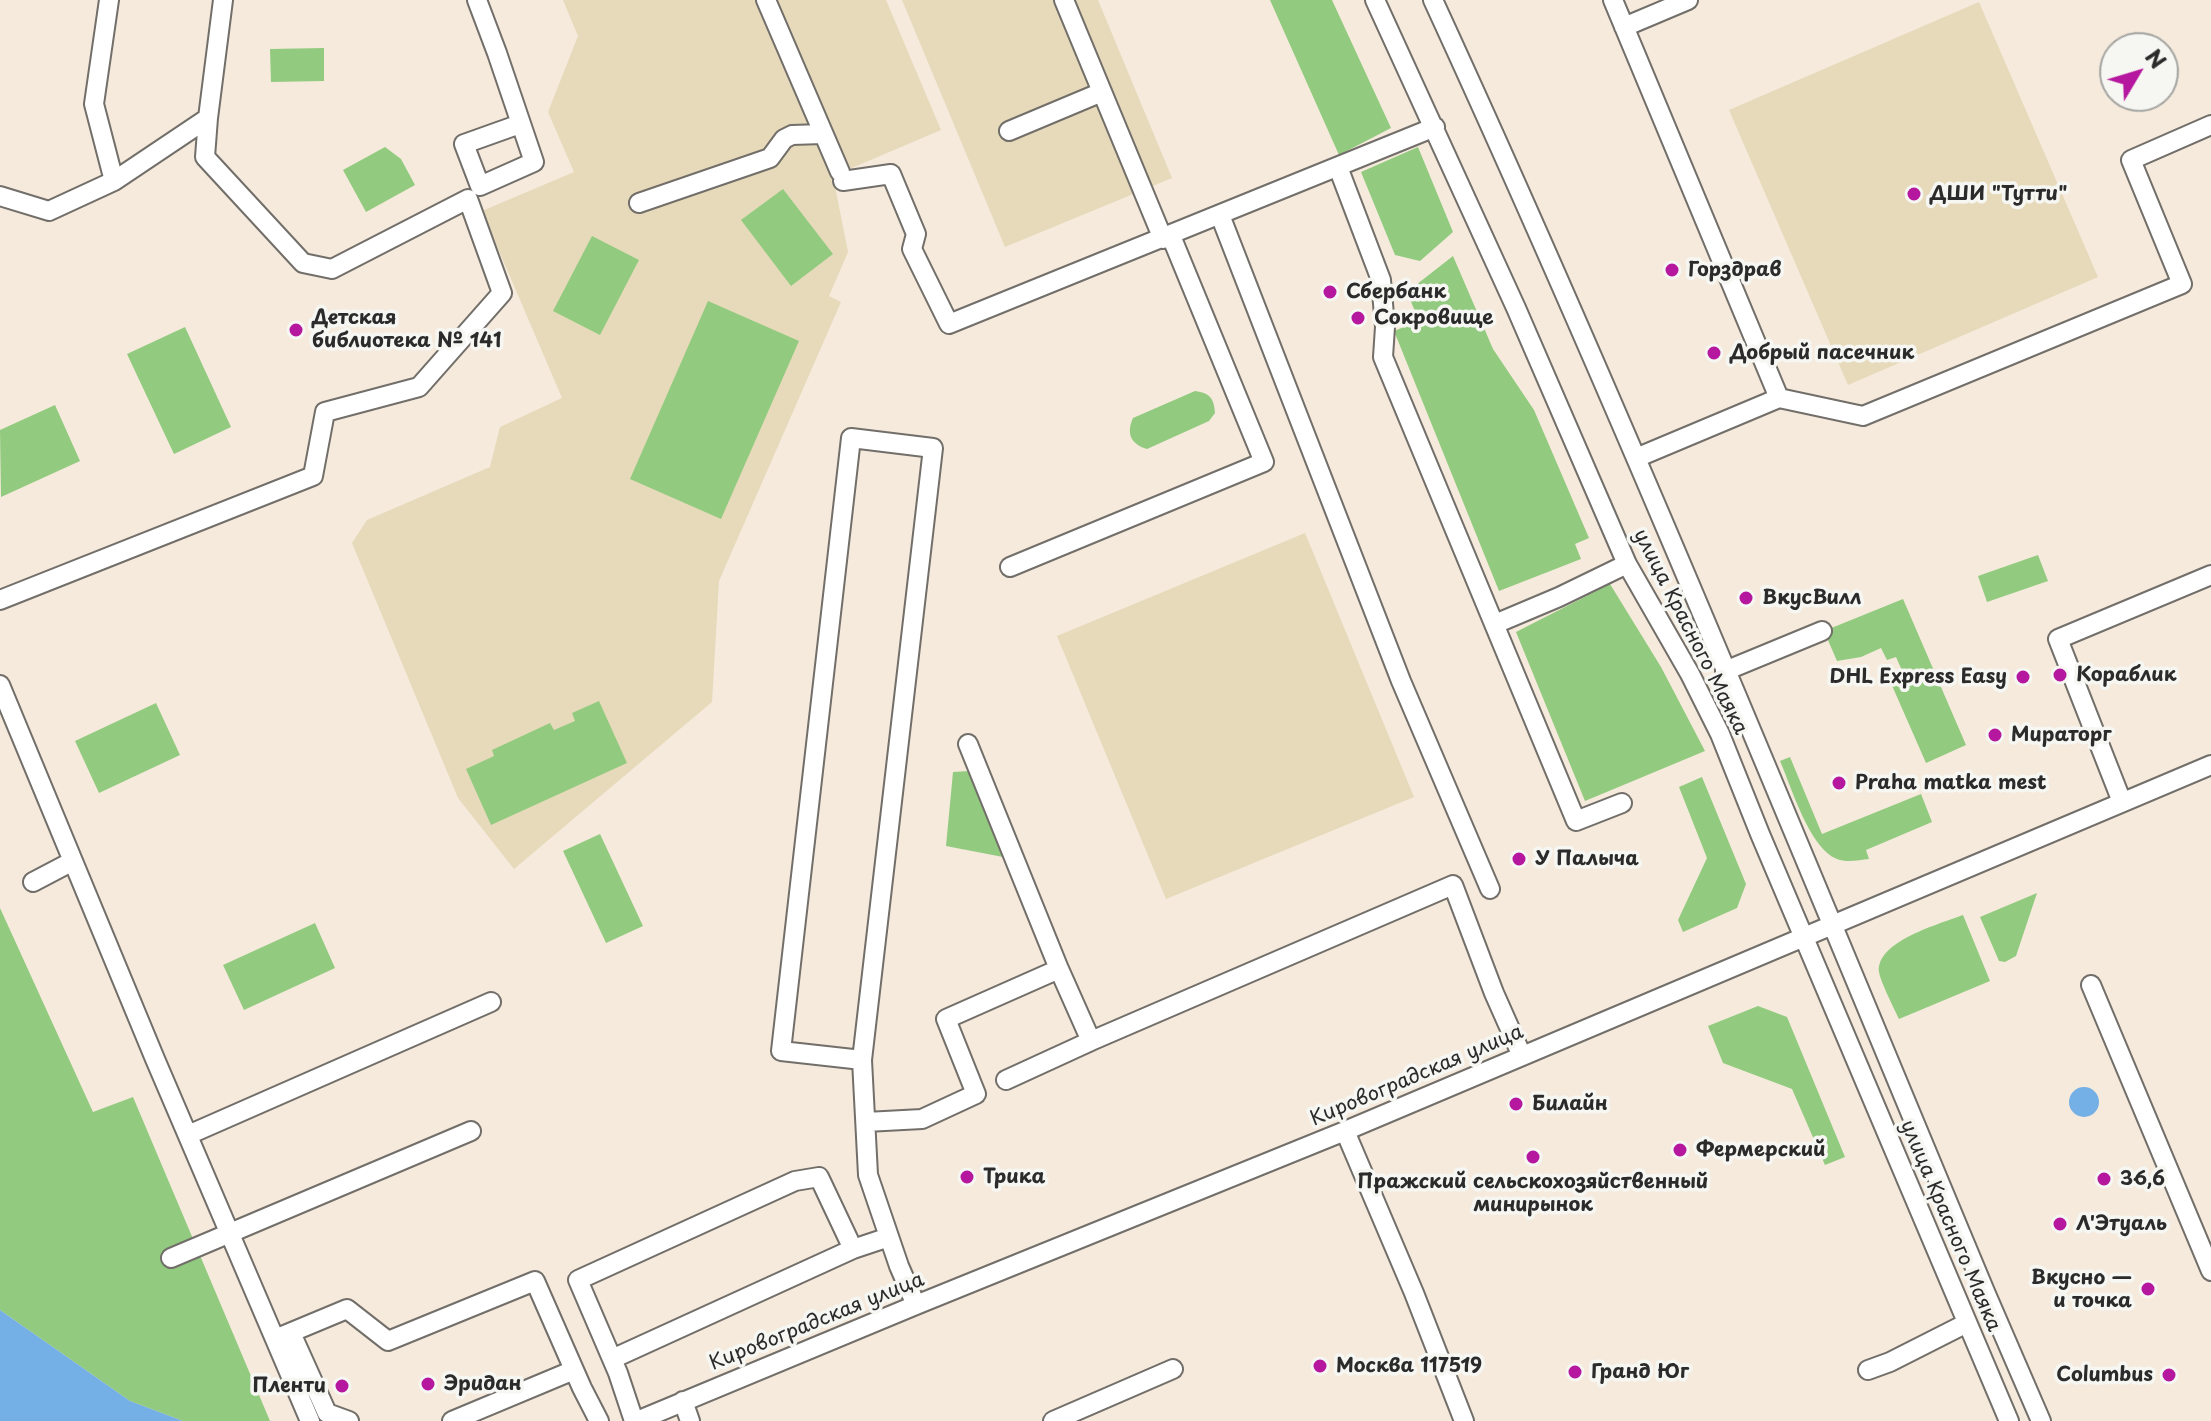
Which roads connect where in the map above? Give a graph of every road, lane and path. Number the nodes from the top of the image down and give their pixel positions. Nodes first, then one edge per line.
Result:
1 (109, 0) edge
2 (223, 0) edge
3 (477, 0) edge
4 (766, 0) edge
5 (1064, 0) edge
6 (1375, 0) edge
7 (1433, 0) edge
8 (1613, 0) edge
9 (1688, 0) edge
10 (1624, 27) junction
11 (1102, 92) junction
12 (208, 118) junction
13 (520, 124) dead end
14 (2211, 125) edge
15 (1435, 127) junction
16 (1009, 131) dead end
17 (823, 134) junction
18 (1338, 167) junction
19 (114, 181) junction
20 (0, 196) edge
21 (639, 203) dead end
22 (1220, 215) junction
23 (1167, 237) junction
24 (1779, 398) junction
25 (1636, 458) junction
26 (1627, 564) junction
27 (1010, 567) dead end
28 (2211, 575) edge
29 (0, 600) edge
30 (1495, 624) junction
31 (1822, 631) dead end
32 (1725, 671) junction
33 (0, 685) edge
34 (968, 744) dead end
35 (2211, 765) edge
36 (2122, 802) junction
37 (1622, 803) dead end
38 (73, 861) junction
39 (33, 882) dead end
40 (1490, 889) dead end
41 (1832, 924) junction
42 (1803, 936) junction
43 (1059, 969) junction
44 (2091, 985) dead end
45 (491, 1002) dead end
46 (1091, 1041) junction
47 (1522, 1056) junction
48 (862, 1060) junction
49 (1006, 1080) dead end
50 (866, 1122) junction
51 (471, 1131) dead end
52 (1345, 1131) junction
53 (188, 1135) junction
54 (229, 1232) junction
55 (889, 1237) junction
56 (853, 1249) junction
57 (171, 1258) dead end
58 (2211, 1271) edge
59 (916, 1305) junction
60 (1967, 1323) junction
61 (283, 1336) junction
62 (612, 1359) junction
63 (1173, 1369) dead end
64 (574, 1370) junction
65 (1868, 1370) dead end
66 (683, 1401) junction
67 (310, 1421) edge
68 (349, 1421) edge
69 (452, 1421) edge
70 (599, 1421) edge
71 (636, 1421) edge
72 (690, 1421) edge
73 (1053, 1421) edge
74 (1464, 1421) edge
75 (2009, 1421) edge
76 (2041, 1421) edge

1 - 19 street
2 - 12 street
3 - 13 street
4 - 17 street
5 - 11 street
6 - 15 street, улица Красного Маяка
7 - 25 street, улица Красного Маяка
8 - 10 street
9 - 10 street
10 - 24 street
11 - 16 street
11 - 23 street
12 - 19 street
12 - 29 street
14 - 24 street
15 - 18 street
15 - 26 street, улица Красного Маяка
17 - 21 street
17 - 23 street
18 - 22 street
18 - 30 street
19 - 20 street
22 - 23 street
22 - 40 street
23 - 27 street
24 - 25 street
25 - 32 street, улица Красного Маяка
26 - 30 street
26 - 42 street, улица Красного Маяка
28 - 36 street
30 - 37 street
31 - 32 street
32 - 41 street, улица Красного Маяка
33 - 38 street
34 - 43 street
35 - 36 street, Кировоградская улица
36 - 41 street, Кировоградская улица
38 - 39 street
38 - 53 street
41 - 42 street, Кировоградская улица
41 - 76 street, улица Красного Маяка
42 - 47 street, Кировоградская улица
42 - 60 street, улица Красного Маяка
43 - 46 street
43 - 50 street
44 - 58 street
45 - 53 street
46 - 47 street
46 - 49 street
47 - 52 street, Кировоградская улица
48 - 48 street
48 - 50 street
50 - 55 street
51 - 54 street
52 - 59 street, Кировоградская улица
52 - 74 street
53 - 54 street
54 - 57 street
54 - 61 street
55 - 56 street
55 - 59 street
56 - 62 street
56 - 62 street
59 - 66 street, Кировоградская улица
60 - 65 street
60 - 75 street, улица Красного Маяка
61 - 64 street
61 - 67 street
61 - 68 street
62 - 71 street
63 - 73 street
64 - 69 street
64 - 70 street
66 - 71 street, Кировоградская улица
66 - 72 street

